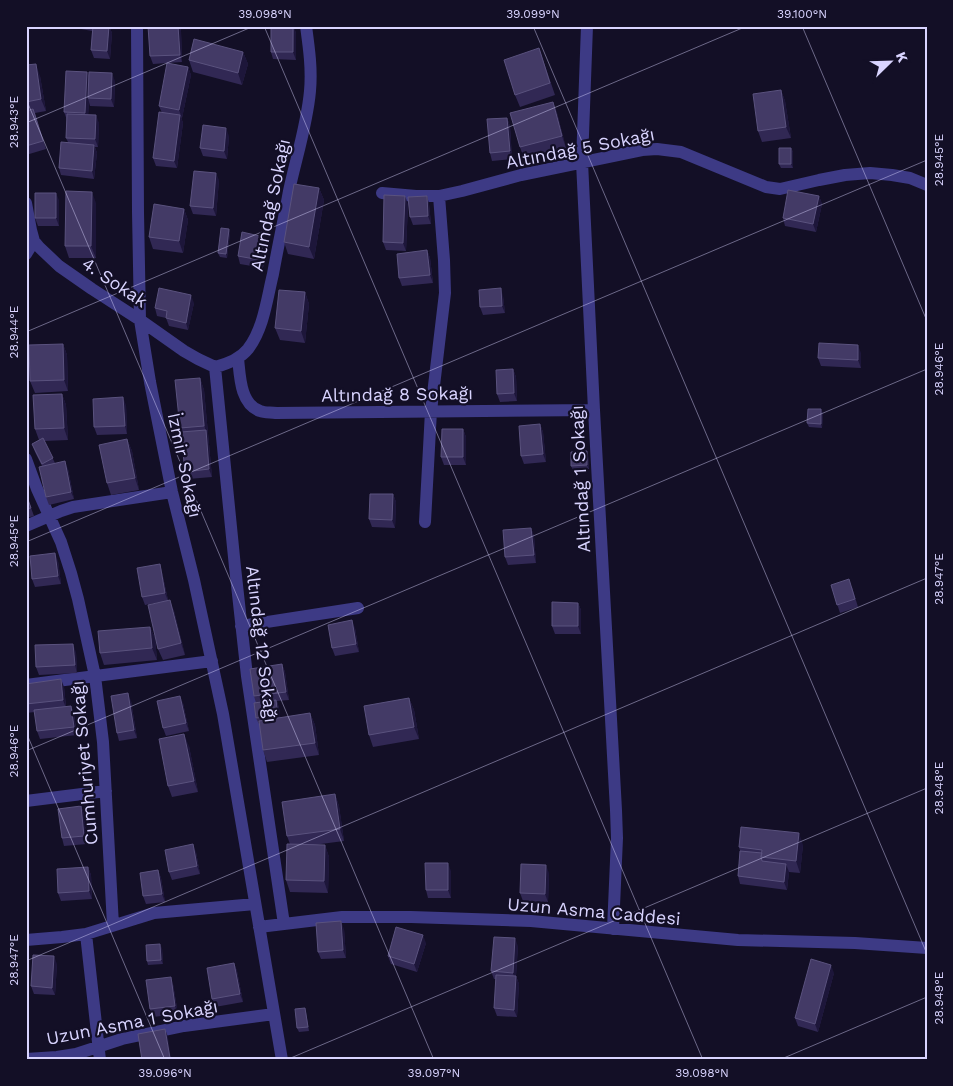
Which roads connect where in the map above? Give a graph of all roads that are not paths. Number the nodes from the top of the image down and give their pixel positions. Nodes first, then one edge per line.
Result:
1 (138, 26) edge
2 (306, 26) edge
3 (587, 26) edge
4 (582, 162) junction
5 (927, 185) edge
6 (382, 193) dead end
7 (439, 196) junction
8 (26, 203) edge
9 (34, 241) junction
10 (26, 254) edge
11 (140, 320) junction
12 (238, 358) junction
13 (215, 366) junction
14 (594, 410) junction
15 (431, 412) junction
16 (26, 459) edge
17 (172, 492) junction
18 (49, 516) junction
19 (425, 522) dead end
20 (26, 526) edge
21 (358, 608) dead end
22 (241, 626) junction
23 (212, 661) junction
24 (95, 676) junction
25 (26, 685) edge
26 (106, 791) junction
27 (26, 801) edge
28 (255, 904) junction
29 (284, 924) junction
30 (113, 925) junction
31 (259, 927) junction
32 (612, 929) junction
33 (86, 934) junction
34 (26, 940) edge
35 (927, 948) edge
36 (274, 1014) junction
37 (99, 1053) edge
38 (26, 1059) edge
39 (282, 1060) edge

1 - 11 street, İzmir Sokağı
2 - 12 street, Altındağ Sokağı
3 - 4 street, Altındağ 1 Sokağı
4 - 5 street, Altındağ 5 Sokağı
4 - 7 street, Altındağ 5 Sokağı
4 - 14 street, Altındağ 1 Sokağı
6 - 7 street, Altındağ 5 Sokağı
7 - 15 street
8 - 9 street
9 - 10 street
9 - 11 street, 4. Sokak
11 - 13 street, 4. Sokak
11 - 17 street, İzmir Sokağı
12 - 13 street
12 - 15 street, Altındağ 8 Sokağı
13 - 22 street, Altındağ 12 Sokağı
14 - 15 street, Altındağ 8 Sokağı
14 - 32 street, Altındağ 1 Sokağı
15 - 19 street
16 - 18 street, Cumhuriyet Sokağı
17 - 18 street
17 - 23 street, İzmir Sokağı
18 - 20 street
18 - 24 street, Cumhuriyet Sokağı
21 - 22 street
22 - 29 street, Altındağ 12 Sokağı
23 - 24 street
23 - 28 street, İzmir Sokağı
24 - 25 street
24 - 26 street, Cumhuriyet Sokağı
26 - 27 street
26 - 30 street, Cumhuriyet Sokağı
28 - 30 street
28 - 31 street, İzmir Sokağı
29 - 31 street, Uzun Asma Caddesi
29 - 32 street, Uzun Asma Caddesi
30 - 33 street
31 - 36 street, İzmir Sokağı
32 - 35 street, Uzun Asma Caddesi
33 - 34 street
33 - 37 street
36 - 37 street, Uzun Asma 1 Sokağı
36 - 39 street, İzmir Sokağı
37 - 38 street, Uzun Asma 1 Sokağı

